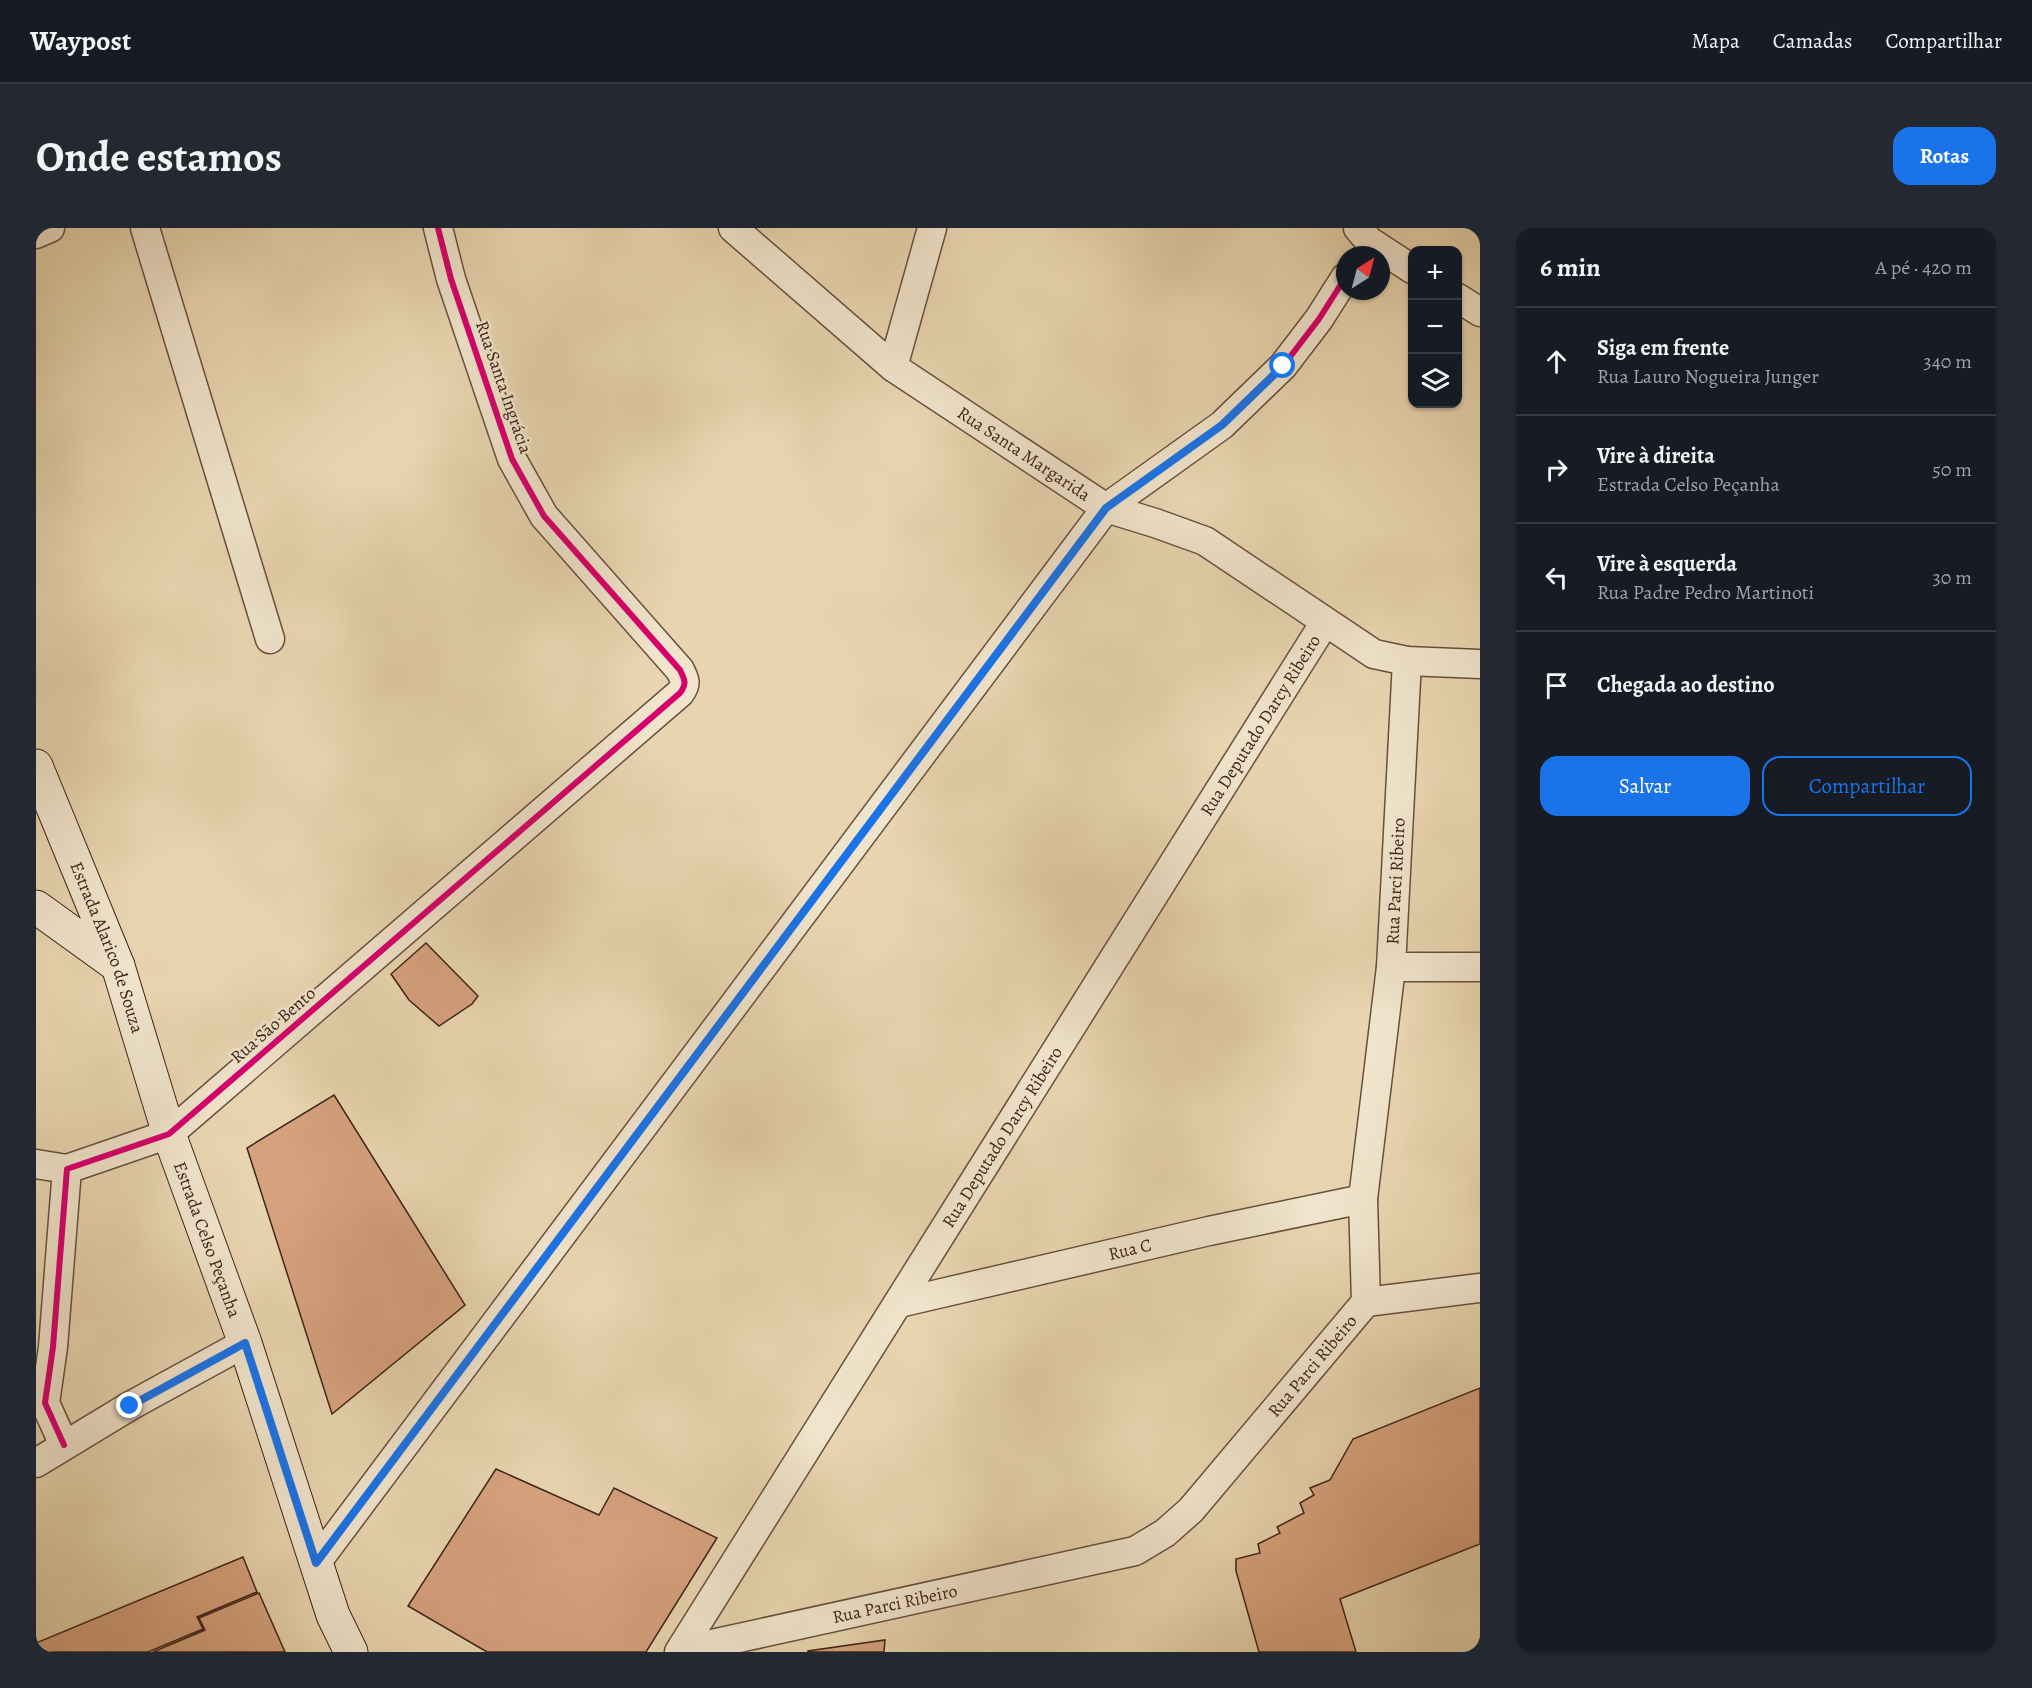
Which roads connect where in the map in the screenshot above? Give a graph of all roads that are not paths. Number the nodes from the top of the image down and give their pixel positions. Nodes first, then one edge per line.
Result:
1 (50, 228) edge
2 (145, 228) edge
3 (438, 228) edge
4 (733, 228) edge
5 (932, 228) edge
6 (36, 234) edge
7 (1362, 241) edge
8 (1408, 266) edge
9 (1336, 292) edge
10 (1461, 300) edge
11 (1480, 312) edge
12 (893, 367) junction
13 (1106, 508) junction
14 (1325, 622) junction
15 (270, 639) dead end
16 (1407, 661) junction
17 (1480, 664) edge
18 (686, 680) joint
19 (36, 766) edge
20 (36, 907) edge
21 (118, 966) junction
22 (1391, 967) junction
23 (1480, 967) edge
24 (170, 1134) junction
25 (36, 1164) edge
26 (67, 1169) junction
27 (1363, 1198) junction
28 (1480, 1288) edge
29 (1366, 1302) junction
30 (899, 1303) junction
31 (245, 1343) junction
32 (41, 1402) edge
33 (64, 1445) junction
34 (36, 1463) edge
35 (316, 1563) junction
36 (333, 1615) junction
37 (679, 1651) edge
38 (351, 1652) edge
39 (370, 1652) edge

1 - 6 street
2 - 15 street
3 - 18 street, Rua Santa Ingrácia
4 - 12 street, Rua Santa Margarida
5 - 12 street
7 - 8 street
9 - 13 street
10 - 11 street
12 - 13 street, Rua Santa Margarida
13 - 14 street, Rua Santa Margarida
13 - 35 street
14 - 16 street, Rua Santa Margarida
14 - 30 street, Rua Deputado Darcy Ribeiro
16 - 17 street, Rua Santa Margarida
16 - 22 street, Rua Parci Ribeiro
18 - 24 street, Rua São Bento
19 - 21 main road, Estrada Alarico de Souza
20 - 21 main road
21 - 24 main road, Estrada Alarico de Souza
22 - 23 street
22 - 27 street, Rua Parci Ribeiro
24 - 26 street, Rua São Bento
24 - 31 main road, Estrada Celso Peçanha
25 - 26 street
26 - 32 street
27 - 29 street, Rua Parci Ribeiro
27 - 30 street, Rua C
28 - 29 street
29 - 37 street, Rua Parci Ribeiro
30 - 37 street, Rua Deputado Darcy Ribeiro
31 - 33 street
31 - 35 main road, Estrada Celso Peçanha
32 - 33 street
33 - 34 street
35 - 36 main road, Estrada Celso Peçanha
36 - 38 main road, Estrada Celso Peçanha
36 - 39 main road

